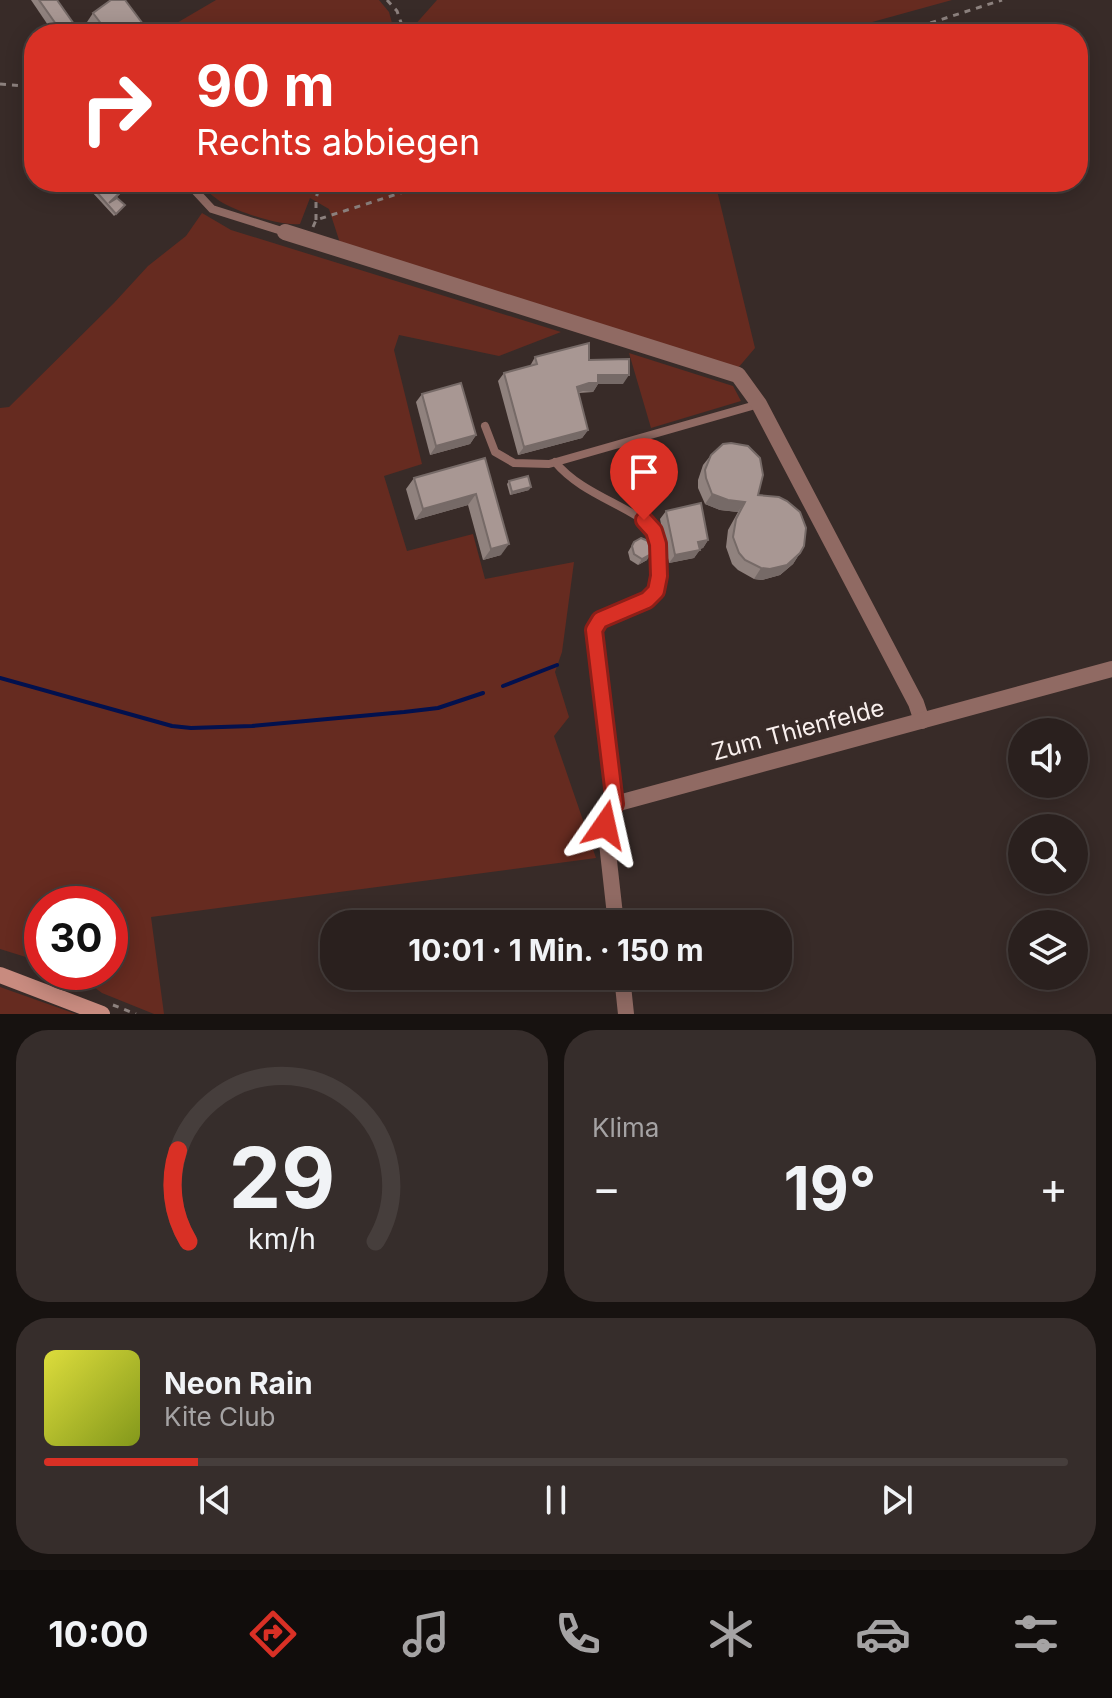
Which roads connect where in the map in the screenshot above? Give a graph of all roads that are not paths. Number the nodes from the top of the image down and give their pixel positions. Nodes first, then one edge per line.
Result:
1 (196, 192) edge
2 (285, 232) joint
3 (759, 404) junction
4 (485, 426) dead end
5 (555, 462) junction
6 (1112, 669) edge
7 (922, 721) junction
8 (615, 804) junction
9 (614, 910) edge
10 (0, 975) edge
11 (623, 990) edge
12 (102, 1014) edge
13 (626, 1014) edge

1 - 2 lane
2 - 3 street
3 - 5 lane
3 - 7 street
4 - 5 lane
5 - 8 lane
6 - 7 street, Zum Thienfelde
7 - 8 street, Zum Thienfelde
8 - 9 street
10 - 12 street
11 - 13 street

